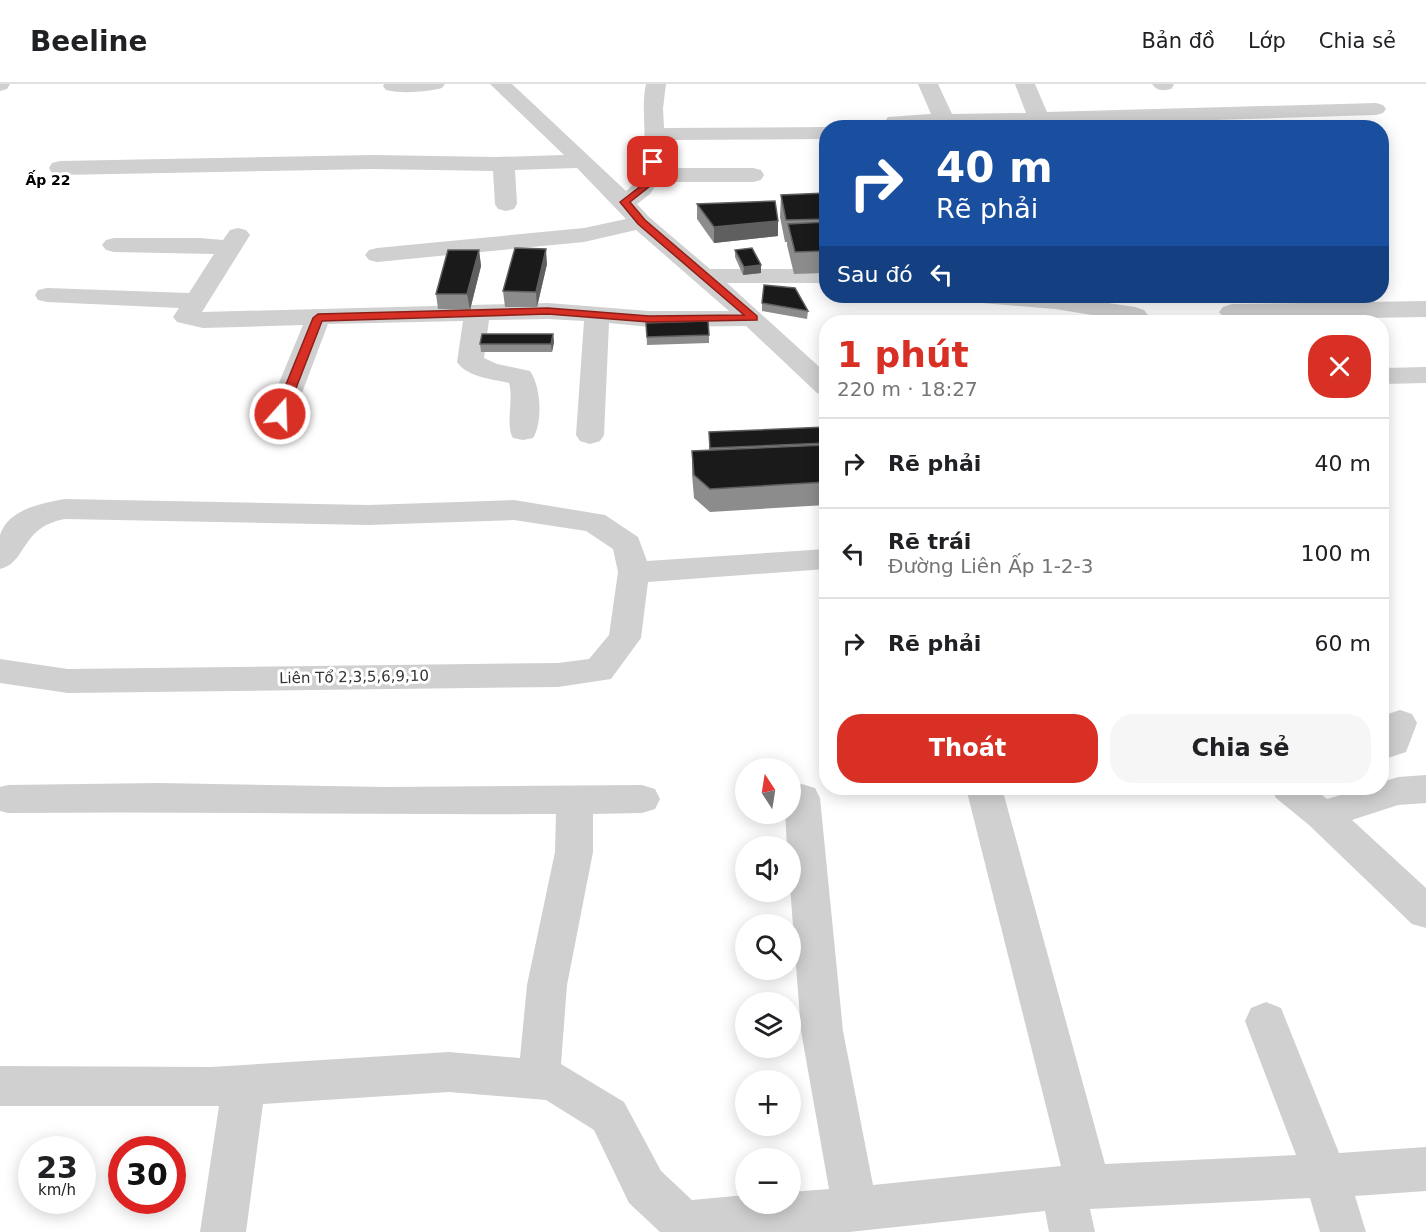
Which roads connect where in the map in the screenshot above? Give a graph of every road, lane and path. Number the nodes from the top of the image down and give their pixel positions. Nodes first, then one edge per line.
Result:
1 (435, 84) edge
2 (500, 84) edge
3 (656, 84) edge
4 (928, 84) edge
5 (1025, 84) edge
6 (393, 86) dead end
7 (1376, 109) dead end
8 (942, 120) edge
9 (1039, 120) edge
10 (1130, 120) edge
11 (819, 133) edge
12 (656, 134) junction
13 (582, 161) junction
14 (504, 163) junction
15 (60, 168) dead end
16 (649, 175) junction
17 (753, 175) dead end
18 (625, 202) junction
19 (506, 204) dead end
20 (641, 222) junction
21 (114, 245) dead end
22 (377, 255) dead end
23 (705, 276) junction
24 (819, 276) edge
25 (47, 295) dead end
26 (197, 301) junction
27 (1060, 303) edge
28 (1426, 309) edge
29 (1230, 310) edge
30 (477, 314) junction
31 (597, 315) junction
32 (1135, 315) dead end
33 (318, 318) junction
34 (753, 318) junction
35 (1426, 375) edge
36 (1389, 376) edge
37 (819, 380) edge
38 (280, 414) dead end
39 (523, 432) dead end
40 (590, 435) dead end
41 (0, 559) edge
42 (819, 559) edge
43 (634, 572) junction
44 (0, 671) edge
45 (1426, 789) edge
46 (1389, 794) edge
47 (986, 795) edge
48 (1298, 795) edge
49 (1385, 795) edge
50 (802, 798) dead end
51 (8, 799) dead end
52 (642, 799) dead end
53 (574, 800) junction
54 (1322, 815) junction
55 (1426, 912) edge
56 (1266, 1021) dead end
57 (539, 1080) junction
58 (244, 1084) junction
59 (0, 1086) edge
60 (1426, 1169) edge
61 (1326, 1176) junction
62 (1076, 1187) junction
63 (855, 1209) junction
64 (223, 1232) edge
65 (1072, 1232) edge
66 (1342, 1232) edge

1 - 6 street
2 - 13 street
3 - 12 street
4 - 8 street
5 - 9 street
7 - 10 street
11 - 12 street
12 - 16 street
13 - 14 street
13 - 18 street
14 - 15 street
14 - 19 street
16 - 17 street
16 - 18 street
18 - 20 street
20 - 22 street
20 - 23 street
21 - 26 street
23 - 24 street
23 - 34 street
25 - 26 street
26 - 33 street
27 - 32 street
28 - 29 street
30 - 31 street
30 - 33 street
30 - 39 street
31 - 34 street
31 - 40 street
33 - 38 street
34 - 37 street
35 - 36 street
41 - 43 street, Liên Tổ 2,3,5,6,9,10
42 - 43 street
43 - 44 street, Liên Tổ 2,3,5,6,9,10
45 - 46 street
47 - 62 street
48 - 54 street
49 - 54 street
50 - 63 street
51 - 53 street
52 - 53 street
53 - 57 street
54 - 55 street
56 - 61 street
57 - 58 street
57 - 63 street
58 - 59 street
58 - 64 street
60 - 61 street
61 - 62 street
61 - 66 street
62 - 63 street
62 - 65 street

